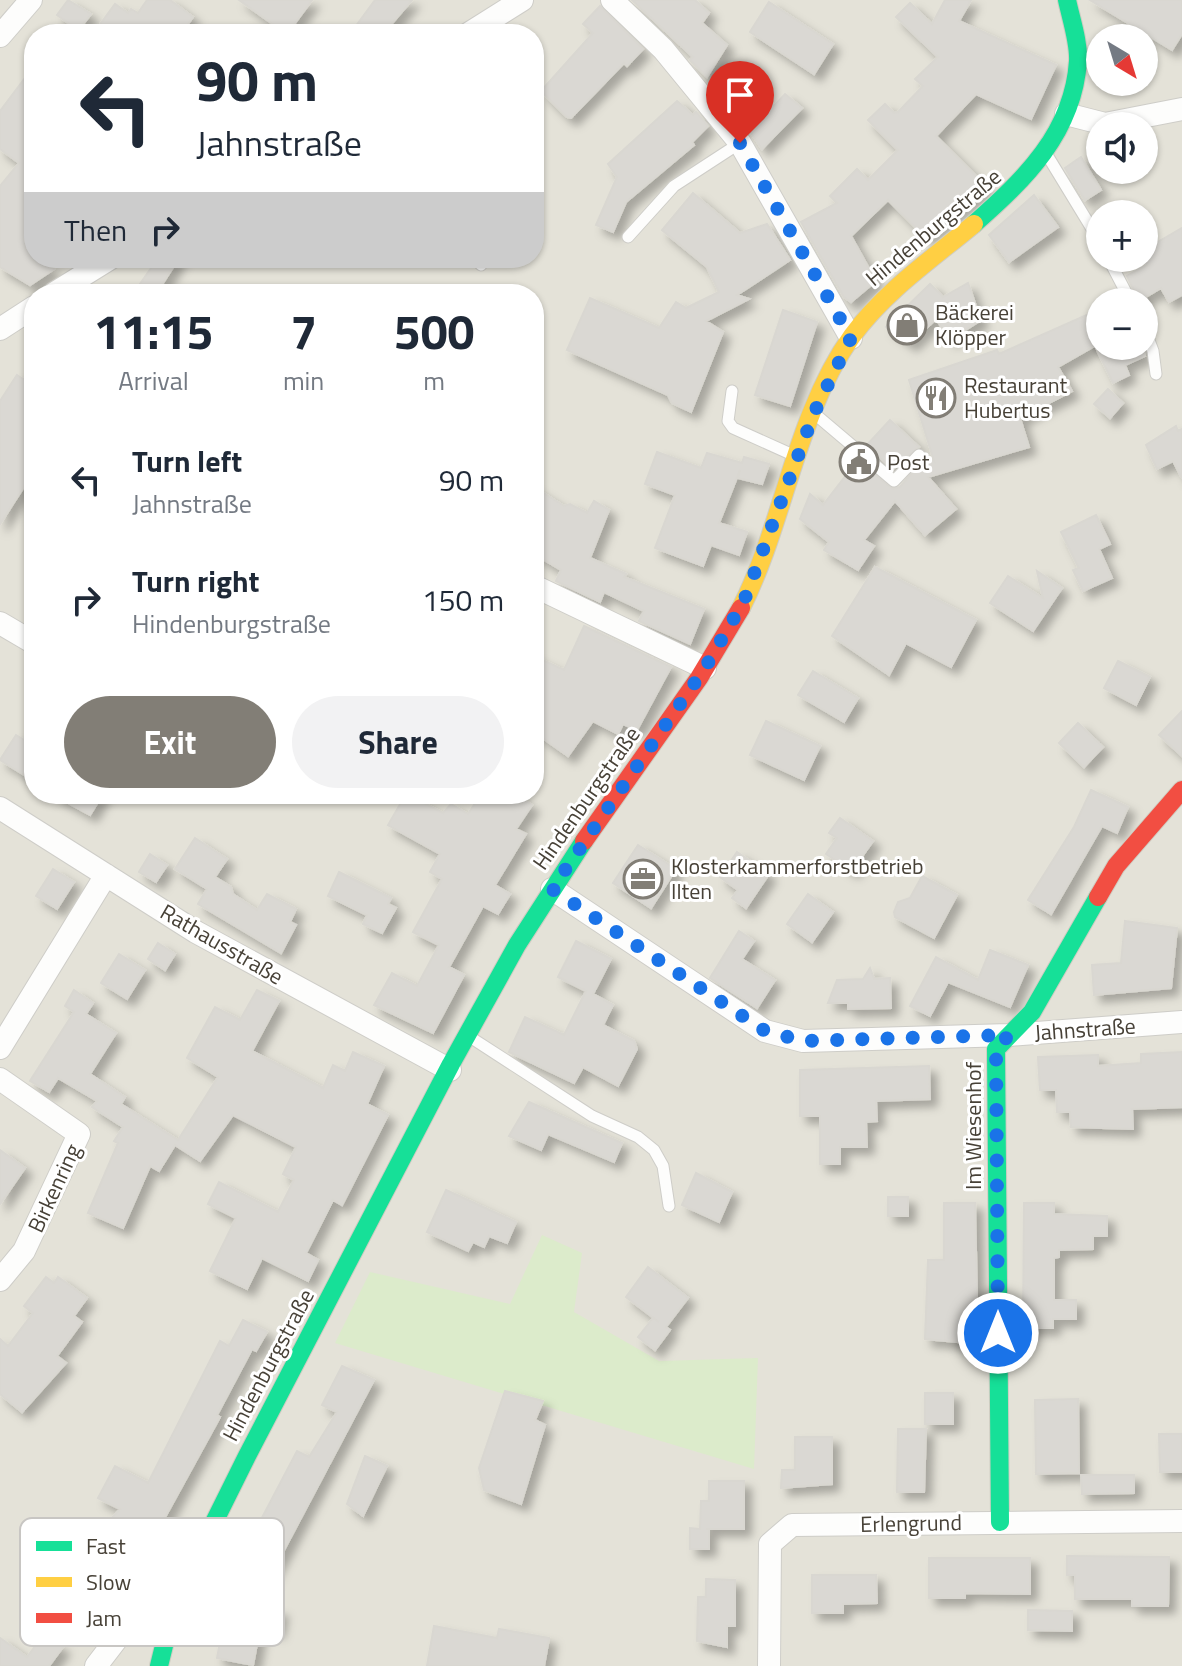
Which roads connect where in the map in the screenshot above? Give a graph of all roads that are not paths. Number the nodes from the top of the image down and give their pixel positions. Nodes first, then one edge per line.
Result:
1 (31, 0) edge
2 (522, 0) edge
3 (612, 0) edge
4 (1067, 0) edge
5 (484, 24) edge
6 (0, 36) edge
7 (1182, 109) edge
8 (1066, 114) junction
9 (740, 143) junction
10 (1047, 154) junction
11 (1086, 219) edge
12 (628, 237) dead end
13 (95, 268) edge
14 (70, 284) edge
15 (24, 313) edge
16 (0, 329) edge
17 (851, 338) junction
18 (1154, 360) edge
19 (1156, 374) dead end
20 (732, 391) dead end
21 (814, 413) junction
22 (919, 455) dead end
23 (798, 457) junction
24 (544, 591) edge
25 (0, 623) edge
26 (24, 637) edge
27 (705, 668) junction
28 (1182, 790) edge
29 (0, 808) edge
30 (106, 875) junction
31 (552, 889) junction
32 (1182, 1022) edge
33 (1009, 1035) junction
34 (468, 1036) junction
35 (0, 1048) edge
36 (450, 1070) junction
37 (0, 1079) edge
38 (669, 1206) dead end
39 (0, 1280) edge
40 (216, 1518) edge
41 (1182, 1521) edge
42 (1000, 1522) junction
43 (111, 1646) edge
44 (164, 1646) edge
45 (96, 1666) edge
46 (159, 1666) edge
47 (769, 1666) edge

1 - 6 street
2 - 5 street
3 - 9 street
4 - 8 street, Hindenburgstraße
7 - 8 street
8 - 10 street, Hindenburgstraße
9 - 12 lane
9 - 17 street
10 - 11 lane
10 - 17 street, Hindenburgstraße
13 - 14 street
15 - 16 street
17 - 21 street, Hindenburgstraße
18 - 19 lane
20 - 23 lane
21 - 22 lane
21 - 23 street, Hindenburgstraße
23 - 27 street, Hindenburgstraße
24 - 27 street
25 - 26 street
27 - 31 street, Hindenburgstraße
28 - 33 street, Im Wiesenhof
29 - 30 street, Rathausstraße
30 - 35 street
30 - 36 street, Rathausstraße
31 - 33 street, Jahnstraße
31 - 34 street, Hindenburgstraße
32 - 33 street, Jahnstraße
33 - 42 street, Im Wiesenhof
34 - 36 street, Hindenburgstraße
34 - 38 lane
36 - 40 street, Hindenburgstraße
37 - 39 street, Birkenring
41 - 42 street, Erlengrund
42 - 47 street, Erlengrund
43 - 45 street
44 - 46 street, Hindenburgstraße

